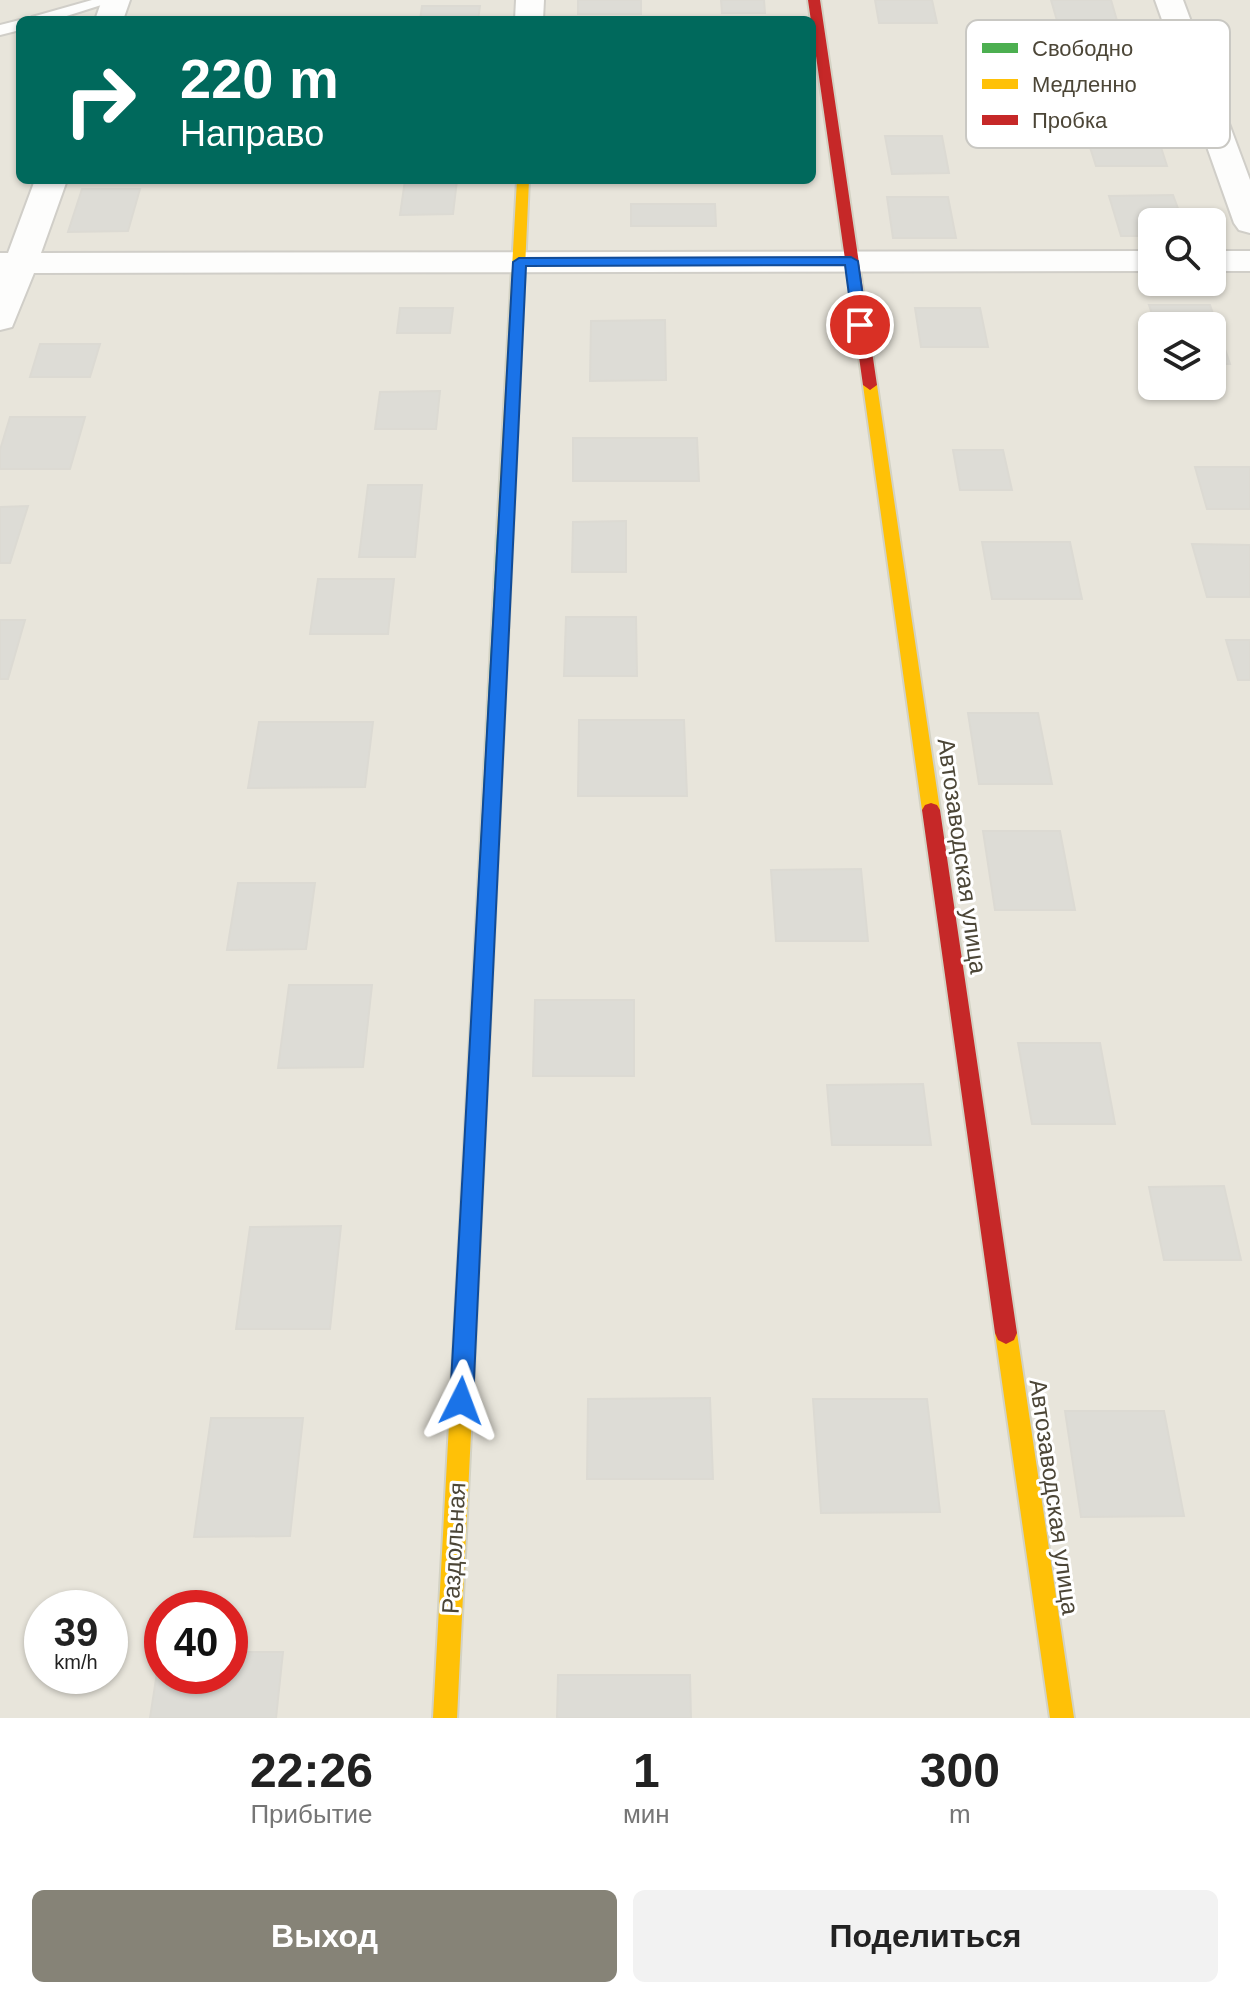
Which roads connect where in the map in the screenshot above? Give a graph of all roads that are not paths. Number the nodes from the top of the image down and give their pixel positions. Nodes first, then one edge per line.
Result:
1 (109, 0) edge
2 (814, 0) edge
3 (1169, 0) edge
4 (51, 16) edge
5 (1178, 20) edge
6 (1236, 146) edge
7 (49, 184) edge
8 (523, 184) edge
9 (1250, 223) edge
10 (851, 261) junction
11 (1138, 261) edge
12 (1226, 261) edge
13 (1250, 261) edge
14 (519, 262) junction
15 (10, 263) edge
16 (0, 320) edge
17 (445, 1718) edge
18 (1062, 1718) edge

1 - 4 lane
2 - 10 street, Автозаводская улица
3 - 5 street
6 - 9 street
7 - 15 street
8 - 14 street, Раздольная
10 - 11 street
10 - 14 street
10 - 18 street, Автозаводская улица
12 - 13 street
14 - 15 street
14 - 17 street, Раздольная
15 - 16 street

